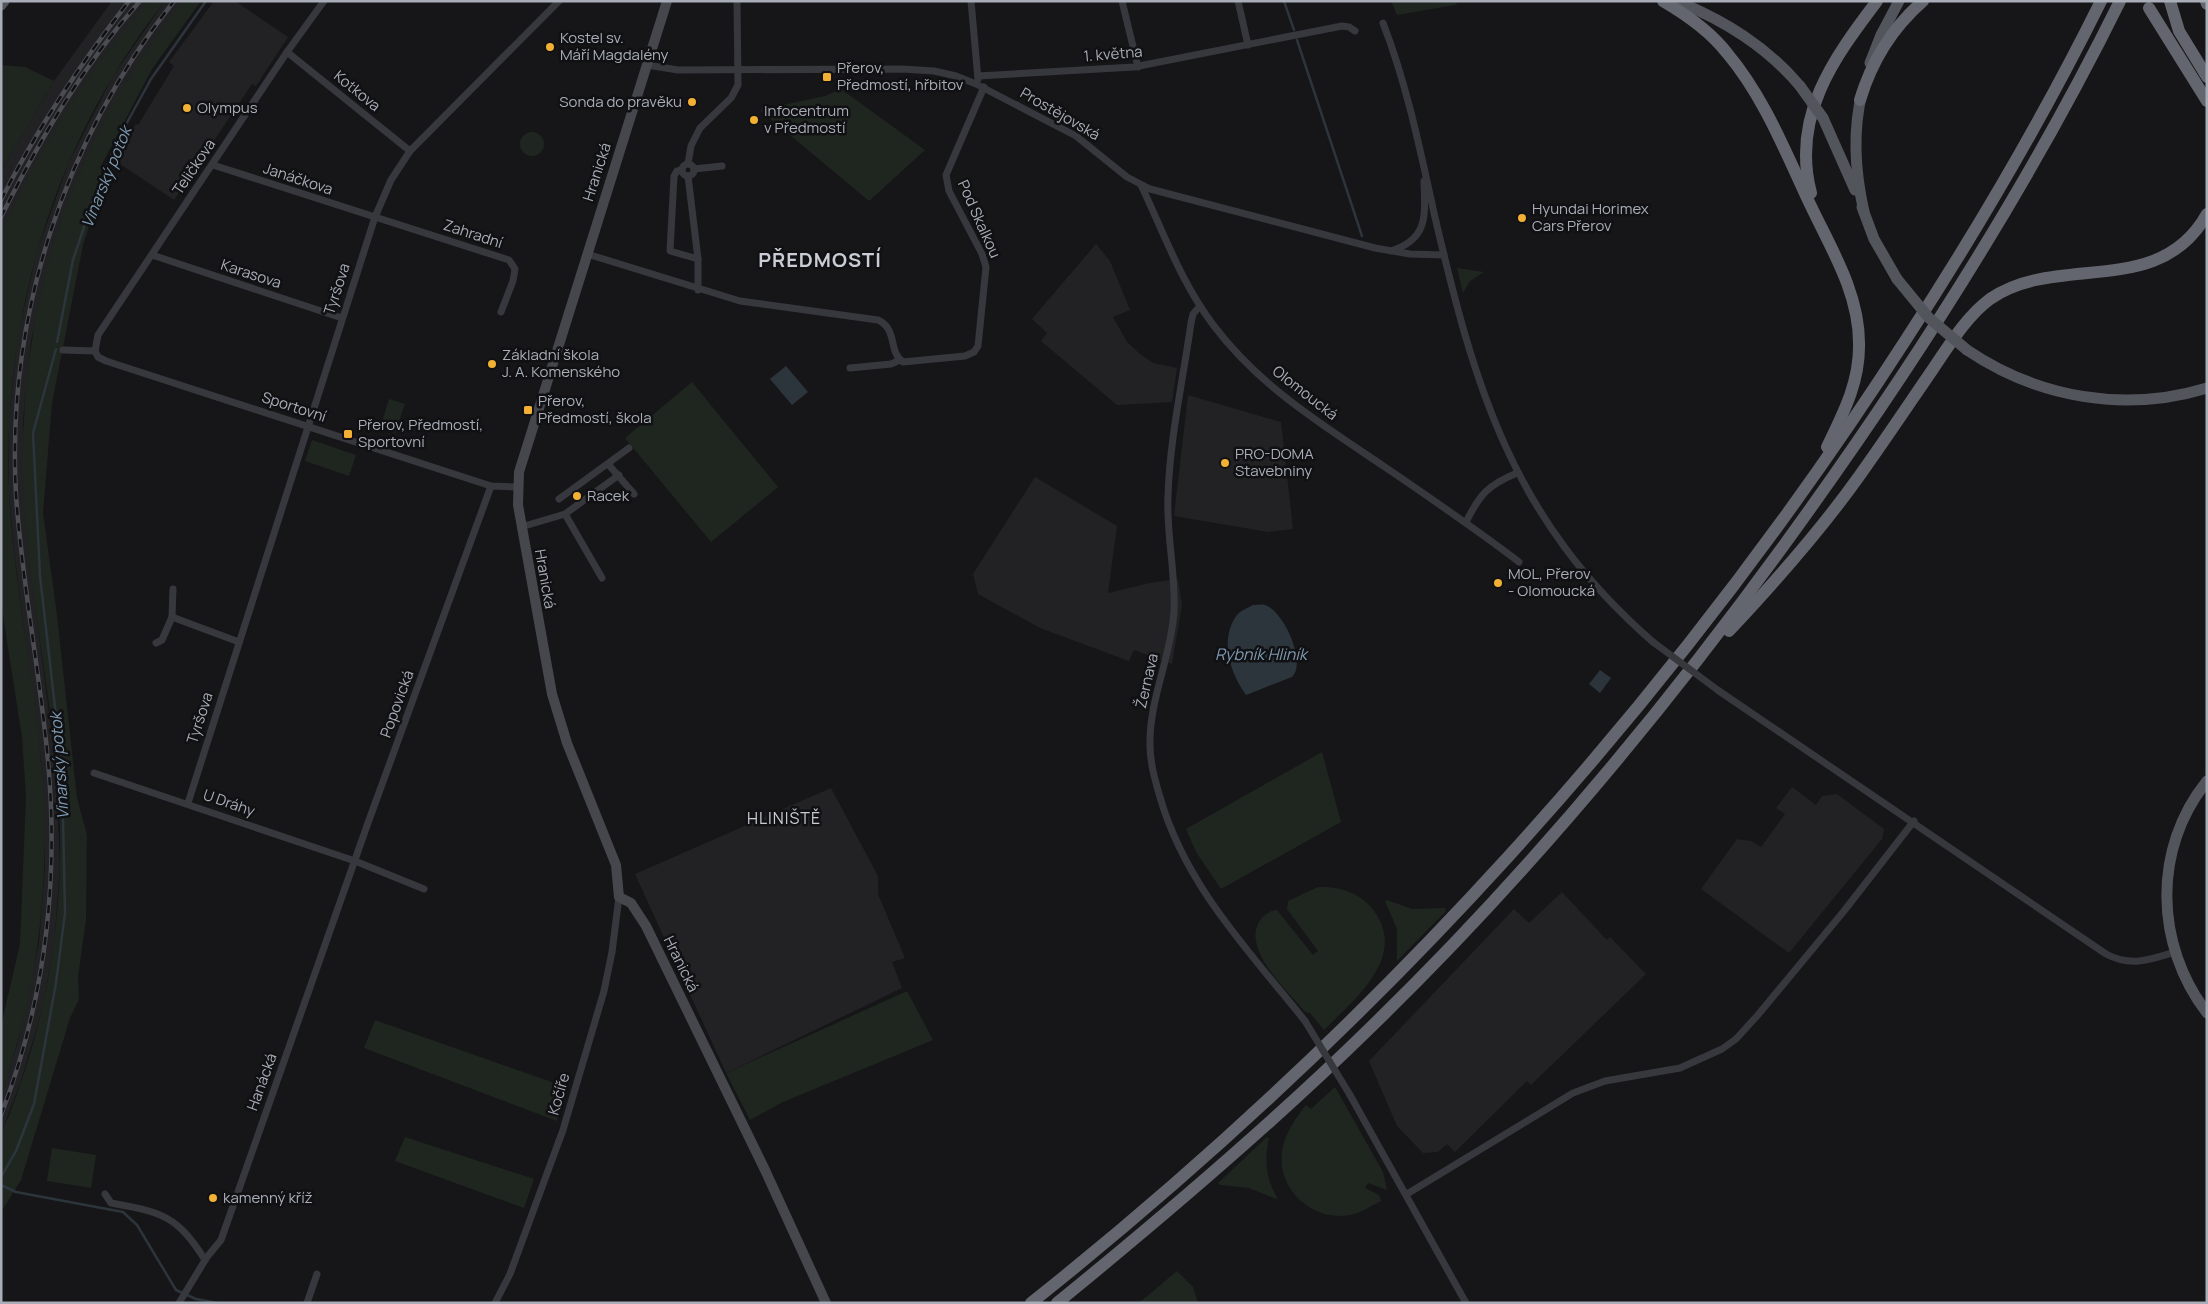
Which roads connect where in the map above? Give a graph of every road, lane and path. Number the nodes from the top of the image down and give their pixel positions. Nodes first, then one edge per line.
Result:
1 (4, 1) edge
2 (324, 1) edge
3 (559, 1) edge
4 (667, 1) edge
5 (737, 1) edge
6 (971, 1) edge
7 (1122, 1) edge
8 (1238, 1) edge
9 (1663, 1) edge
10 (1677, 1) edge
11 (1877, 1) edge
12 (1899, 1) edge
13 (1923, 1) edge
14 (2100, 1) edge
15 (2120, 1) edge
16 (2170, 1) edge
17 (1, 5) edge
18 (2146, 5) edge
19 (1383, 23) dead end
20 (1355, 31) dead end
21 (1248, 45) junction
22 (287, 52) junction
23 (647, 65) junction
24 (1138, 67) junction
25 (738, 70) junction
26 (978, 76) junction
27 (2207, 78) edge
28 (976, 84) junction
29 (984, 87) junction
30 (1860, 100) junction
31 (2207, 101) edge
32 (410, 151) junction
33 (213, 165) junction
34 (691, 166) junction
35 (722, 166) dead end
36 (1423, 166) junction
37 (682, 170) junction
38 (688, 176) junction
39 (1141, 185) junction
40 (1864, 212) junction
41 (2207, 214) edge
42 (375, 217) junction
43 (1828, 240) junction
44 (1390, 251) junction
45 (587, 254) junction
46 (152, 255) junction
47 (1444, 255) junction
48 (698, 259) junction
49 (698, 290) junction
50 (1200, 306) junction
51 (501, 312) dead end
52 (342, 318) junction
53 (63, 350) dead end
54 (95, 351) junction
55 (900, 360) junction
56 (850, 368) dead end
57 (2207, 388) edge
58 (307, 425) junction
59 (629, 448) dead end
60 (608, 464) junction
61 (1517, 473) junction
62 (618, 476) junction
63 (1810, 483) junction
64 (491, 486) junction
65 (517, 487) junction
66 (634, 494) dead end
67 (560, 499) dead end
68 (565, 514) junction
69 (1466, 522) junction
70 (522, 526) junction
71 (1519, 562) dead end
72 (602, 578) dead end
73 (173, 589) dead end
74 (172, 617) junction
75 (239, 642) junction
76 (156, 643) dead end
77 (1678, 686) junction
78 (94, 773) dead end
79 (2207, 781) edge
80 (188, 803) junction
81 (1914, 821) junction
82 (355, 861) junction
83 (424, 889) dead end
84 (619, 897) junction
85 (2175, 952) junction
86 (2207, 1013) edge
87 (105, 1194) dead end
88 (1407, 1194) junction
89 (205, 1260) junction
90 (318, 1274) dead end
91 (183, 1297) edge
92 (307, 1303) edge
93 (495, 1303) edge
94 (826, 1303) edge
95 (1031, 1303) edge
96 (1057, 1303) edge
97 (1466, 1303) edge

1 - 17 main road
2 - 22 street, Teličkova
3 - 32 street, Tyršova
4 - 23 main road, Hranická
5 - 25 street
6 - 26 street
7 - 24 street
8 - 21 street
9 - 43 highway
10 - 40 main road, bridge
11 - 43 highway
12 - 30 main road
13 - 30 highway
14 - 63 highway
15 - 77 highway
16 - 27 highway
18 - 27 main road
18 - 31 highway
19 - 36 street
20 - 21 street, 1. května
21 - 24 street, 1. května
22 - 32 street, Kotkova
22 - 33 street, Teličkova
23 - 25 street, Prostějovská
23 - 45 main road, Hranická
24 - 26 street, 1. května
25 - 28 street, Prostějovská
25 - 34 street
26 - 28 street
28 - 29 street, Prostějovská
29 - 39 street, Prostějovská
29 - 55 street, Pod Skalkou
30 - 40 main road
32 - 42 street, Tyršova
33 - 42 street, Janáčkova
33 - 46 street, Teličkova
34 - 35 street
34 - 37 street
34 - 38 street
36 - 44 street
36 - 47 street
37 - 38 street
37 - 48 street
38 - 48 street
39 - 44 street, Prostějovská
39 - 50 street, Olomoucká
40 - 57 main road, bridge
41 - 77 highway
42 - 51 street, Zahradní
42 - 52 street, Tyršova
43 - 63 highway
44 - 47 street, Prostějovská
45 - 49 street
45 - 65 main road, Hranická
46 - 52 street, Karasova
46 - 54 street, Teličkova
47 - 61 street
48 - 49 street
49 - 55 street
50 - 69 street, Olomoucká
50 - 88 street, Žernava, bridge
52 - 58 street, Tyršova
53 - 54 street
54 - 58 street, Sportovní
55 - 56 street, Pod Skalkou
58 - 64 street, Sportovní
58 - 75 street, Tyršova
59 - 60 street
60 - 62 street
60 - 67 street
61 - 69 street
61 - 81 street, bridge
62 - 66 street
62 - 68 street
63 - 95 highway
64 - 65 street, Sportovní
64 - 82 street, Popovická
65 - 70 main road, Hranická
68 - 70 street
68 - 72 street
69 - 71 street, Olomoucká
70 - 84 main road, Hranická
73 - 74 street
74 - 75 street
74 - 76 street
75 - 80 street, Tyršova
77 - 96 highway
78 - 80 street, U Dráhy
79 - 85 main road
80 - 82 street, U Dráhy
81 - 85 street
81 - 88 street
82 - 83 street
82 - 89 street, Hanácká
84 - 93 street, Kočíře
84 - 94 main road, Hranická
85 - 86 main road
87 - 89 street
88 - 97 street, Žernava
89 - 91 street, Hanácká
90 - 92 street

